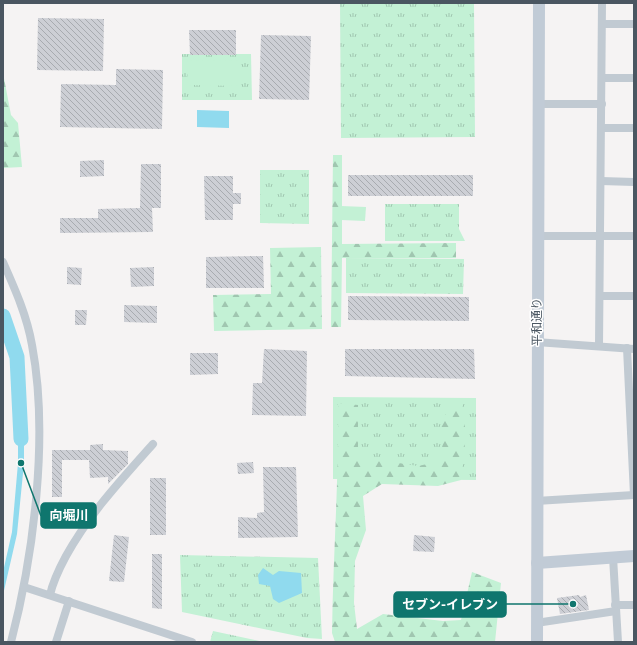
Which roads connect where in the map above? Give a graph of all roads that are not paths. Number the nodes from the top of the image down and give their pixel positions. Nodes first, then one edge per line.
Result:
1 (539, 3) edge
2 (602, 3) edge
3 (602, 24) junction
4 (634, 24) edge
5 (602, 78) junction
6 (634, 78) edge
7 (538, 104) junction
8 (602, 104) junction
9 (601, 128) junction
10 (634, 128) edge
11 (601, 181) junction
12 (634, 182) edge
13 (537, 236) junction
14 (600, 236) junction
15 (634, 236) edge
16 (3, 262) edge
17 (600, 296) junction
18 (634, 296) edge
19 (536, 342) junction
20 (600, 346) junction
21 (630, 348) edge
22 (633, 432) edge
23 (153, 444) dead end
24 (634, 495) edge
25 (536, 501) junction
26 (634, 556) edge
27 (613, 557) junction
28 (537, 564) junction
29 (24, 587) junction
30 (50, 596) junction
31 (69, 601) junction
32 (634, 605) edge
33 (616, 608) junction
34 (536, 623) junction
35 (11, 642) edge
36 (56, 642) edge
37 (192, 642) edge
38 (536, 642) edge
39 (618, 642) edge

1 - 7 street, 平和通り
2 - 3 street
3 - 4 street
3 - 5 street
5 - 6 street
5 - 8 street
7 - 8 street
7 - 13 street, 平和通り
8 - 9 street
9 - 10 street
9 - 11 street
11 - 12 street
11 - 14 street
13 - 14 street
13 - 19 street, 平和通り
14 - 15 street
14 - 17 street
16 - 29 street
17 - 18 street
17 - 20 street
19 - 20 street
19 - 25 street, 平和通り
20 - 21 street
21 - 22 street
22 - 24 street
23 - 30 street
24 - 25 street
25 - 28 street, 平和通り
26 - 27 street
27 - 28 street
27 - 33 street
28 - 34 street, 平和通り
29 - 30 street
29 - 35 street
30 - 31 street
31 - 36 street
31 - 37 street
32 - 33 street
33 - 34 street
33 - 39 street
34 - 38 street, 平和通り

